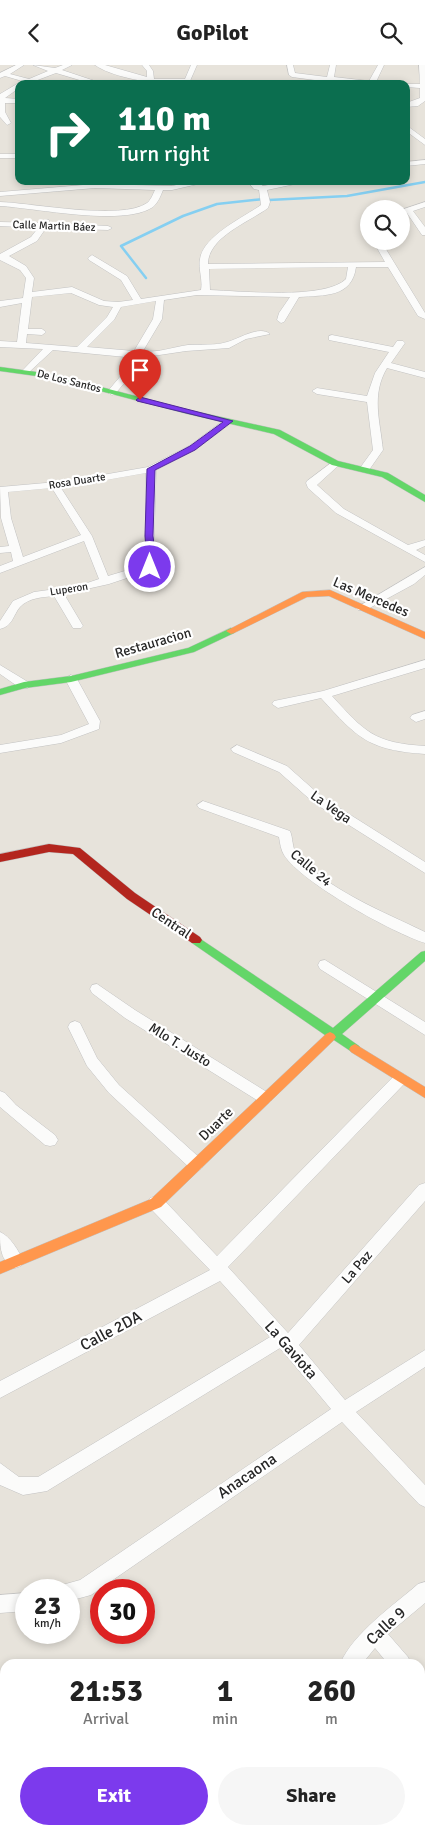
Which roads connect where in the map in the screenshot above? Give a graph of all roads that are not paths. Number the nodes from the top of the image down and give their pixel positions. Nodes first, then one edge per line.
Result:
1 (21, 65) edge
2 (36, 65) edge
3 (69, 65) edge
4 (98, 65) edge
5 (145, 65) edge
6 (194, 65) edge
7 (290, 65) edge
8 (334, 65) edge
9 (381, 65) edge
10 (422, 65) edge
11 (108, 68) junction
12 (52, 70) junction
13 (129, 74) junction
14 (2, 75) edge
15 (122, 79) dead end
16 (15, 80) edge
17 (30, 80) edge
18 (77, 80) edge
19 (86, 80) edge
20 (151, 80) joint
21 (186, 80) edge
22 (330, 80) joint
23 (374, 80) edge
24 (410, 85) edge
25 (424, 86) edge
26 (15, 88) edge
27 (1, 98) edge
28 (15, 100) edge
29 (422, 103) edge
30 (3, 123) edge
31 (410, 130) edge
32 (425, 143) edge
33 (0, 156) edge
34 (15, 156) edge
35 (425, 162) edge
36 (410, 164) edge
37 (42, 185) edge
38 (92, 185) edge
39 (116, 185) edge
40 (180, 185) edge
41 (254, 185) edge
42 (282, 185) edge
43 (160, 188) junction
44 (264, 188) junction
45 (46, 190) junction
46 (0, 194) edge
47 (0, 204) edge
48 (425, 204) edge
49 (48, 208) junction
50 (410, 209) edge
51 (410, 216) edge
52 (0, 224) edge
53 (44, 227) junction
54 (108, 228) dead end
55 (425, 233) edge
56 (383, 250) edge
57 (2, 257) edge
58 (92, 258) dead end
59 (392, 264) junction
60 (352, 266) junction
61 (204, 267) junction
62 (205, 292) junction
63 (296, 295) junction
64 (158, 297) junction
65 (28, 298) junction
66 (138, 301) junction
67 (0, 304) edge
68 (118, 305) junction
69 (425, 316) edge
70 (280, 320) dead end
71 (23, 331) junction
72 (42, 332) dead end
73 (266, 334) dead end
74 (332, 338) dead end
75 (0, 344) edge
76 (21, 345) junction
77 (49, 349) junction
78 (79, 350) junction
79 (139, 355) junction
80 (385, 365) junction
81 (0, 369) edge
82 (27, 371) junction
83 (425, 375) edge
84 (317, 391) dead end
85 (112, 392) junction
86 (372, 399) junction
87 (229, 421) junction
88 (335, 463) junction
89 (151, 469) junction
90 (365, 469) junction
91 (55, 485) junction
92 (2, 490) edge
93 (425, 499) edge
94 (3, 519) edge
95 (87, 536) junction
96 (425, 543) edge
97 (15, 548) junction
98 (407, 549) junction
99 (0, 550) edge
100 (425, 559) edge
101 (19, 562) junction
102 (0, 570) edge
103 (425, 570) edge
104 (105, 582) junction
105 (57, 592) junction
106 (305, 594) joint
107 (362, 608) junction
108 (0, 626) edge
109 (76, 626) dead end
110 (425, 636) edge
111 (425, 664) edge
112 (0, 669) edge
113 (71, 679) junction
114 (24, 685) junction
115 (0, 692) edge
116 (324, 694) junction
117 (278, 704) dead end
118 (0, 749) edge
119 (237, 749) dead end
120 (425, 750) edge
121 (202, 805) dead end
122 (0, 858) edge
123 (425, 868) edge
124 (425, 938) edge
125 (425, 955) edge
126 (325, 965) dead end
127 (97, 989) dead end
128 (376, 998) junction
129 (76, 1027) dead end
130 (425, 1029) edge
131 (334, 1033) junction
132 (400, 1079) junction
133 (425, 1093) edge
134 (0, 1097) edge
135 (264, 1098) junction
136 (6, 1111) edge
137 (50, 1140) dead end
138 (196, 1165) junction
139 (425, 1190) edge
140 (156, 1203) junction
141 (0, 1239) edge
142 (7, 1265) edge
143 (219, 1269) junction
144 (285, 1342) junction
145 (425, 1358) edge
146 (0, 1390) edge
147 (343, 1411) junction
148 (0, 1472) edge
149 (425, 1498) edge
150 (80, 1589) edge
151 (425, 1591) edge
152 (15, 1603) edge
153 (0, 1604) edge
154 (374, 1633) junction
155 (354, 1659) edge
156 (397, 1659) edge

1 - 14 street
2 - 12 street
3 - 12 street
4 - 11 street
5 - 20 street
6 - 21 street
7 - 22 street
8 - 22 street
9 - 23 street
10 - 25 street
11 - 13 street
11 - 19 street
12 - 17 street
12 - 18 street
13 - 15 street
13 - 20 street
14 - 16 street
24 - 25 street
25 - 29 street
26 - 27 street
27 - 28 street
27 - 30 street
31 - 32 street
33 - 34 street
35 - 36 street
37 - 45 street
38 - 45 street
39 - 43 street
40 - 43 street
41 - 44 street
42 - 44 street
43 - 49 street
44 - 61 street
45 - 46 street
45 - 49 street
47 - 49 street
48 - 50 street
49 - 53 street
51 - 55 street
52 - 53 street, Calle Martin Báez
53 - 54 street, Calle Martin Báez
53 - 57 street
56 - 59 street
57 - 65 street
58 - 66 street
59 - 60 street
59 - 69 street
60 - 61 street
60 - 63 street
61 - 62 street
62 - 63 street
62 - 64 street
63 - 70 street
64 - 66 street
64 - 79 street
65 - 67 street
65 - 68 street
65 - 71 street
66 - 68 street
68 - 78 street
71 - 72 street
71 - 76 street
73 - 79 street
74 - 80 street
75 - 76 street
76 - 77 street
77 - 78 street
77 - 82 street
78 - 79 street
79 - 85 street
80 - 83 street
80 - 86 street
81 - 82 street, De Los Santos
82 - 85 street, De Los Santos
84 - 86 street
85 - 87 street, De Los Santos
86 - 90 street
87 - 88 street, De Los Santos
87 - 89 street
88 - 90 street, De Los Santos
88 - 98 street
89 - 91 street, Rosa Duarte
89 - 104 street, Luperon
90 - 93 street, De Los Santos
91 - 92 street, Rosa Duarte
91 - 95 street
92 - 94 street
94 - 97 street
95 - 101 street
95 - 104 street
96 - 98 street
97 - 99 street
97 - 101 street
98 - 100 street
101 - 102 street
103 - 107 street
104 - 105 street, Luperon
105 - 108 street, Luperon
105 - 109 street
106 - 107 street, Las Mercedes
106 - 113 street, Restauracion
107 - 110 street, Las Mercedes
111 - 116 street
112 - 114 street
113 - 114 street, Restauracion
113 - 118 street
114 - 115 street, Restauracion
116 - 117 street
116 - 120 street
119 - 123 street, La Vega
121 - 124 street, Calle 24
122 - 131 street, Central
125 - 128 street, Duarte
126 - 128 street
127 - 135 street, Mlo T. Justo
128 - 130 street
128 - 131 street, Duarte
129 - 138 street
131 - 132 street, Central
131 - 135 street, Duarte
132 - 133 street, Central
132 - 143 street, Calle 2DA
134 - 136 street
135 - 138 street, Duarte
136 - 137 street
138 - 140 street, Duarte
139 - 144 street, La Paz
140 - 142 street, Duarte
140 - 143 street, La Gaviota
141 - 142 street
143 - 144 street, La Gaviota
143 - 146 street, Calle 2DA
144 - 147 street, La Gaviota
144 - 148 street, La Paz
145 - 147 street, Anacaona
147 - 149 street, La Gaviota
147 - 150 street, Anacaona
151 - 154 street, Calle 9
152 - 153 street
154 - 155 street, Calle 9
154 - 156 street

